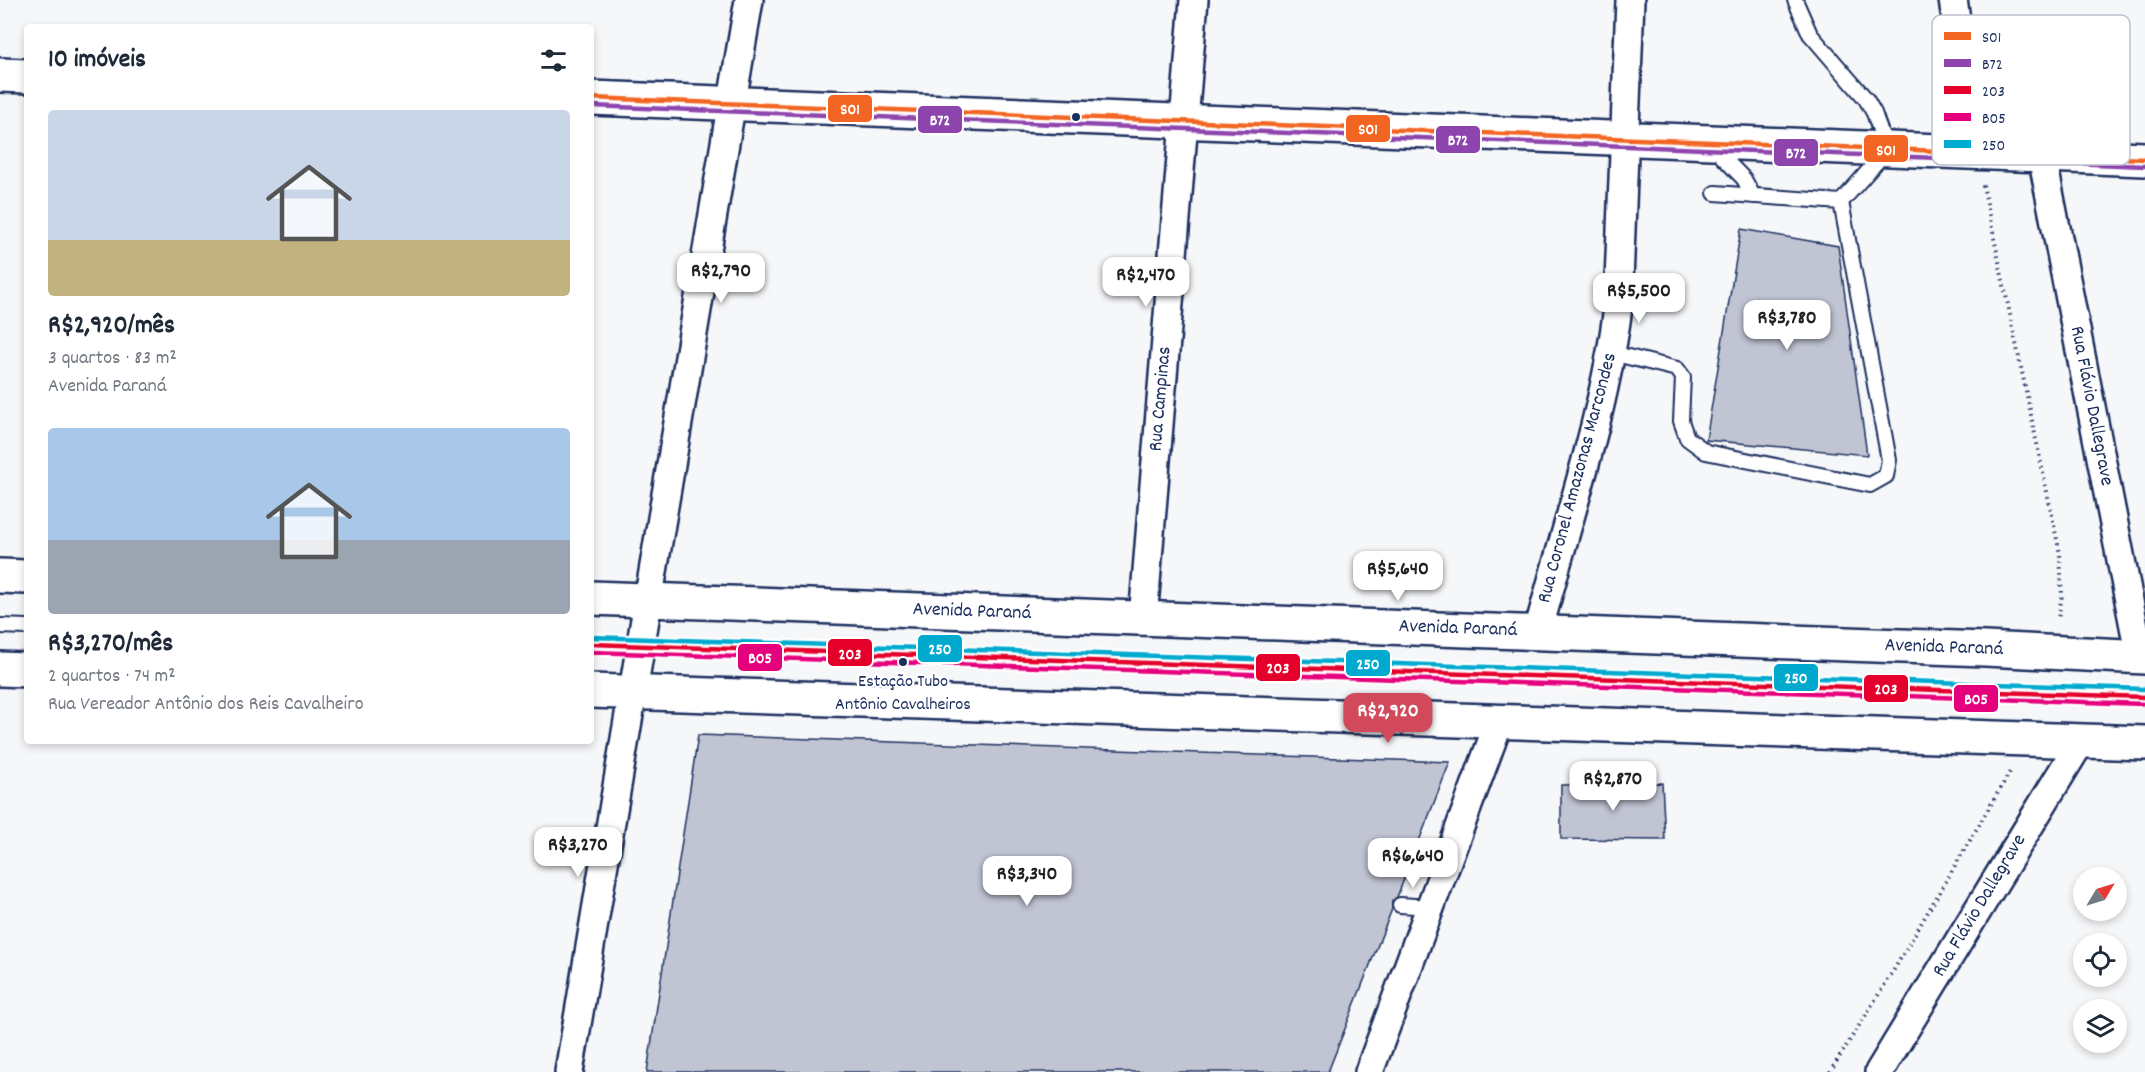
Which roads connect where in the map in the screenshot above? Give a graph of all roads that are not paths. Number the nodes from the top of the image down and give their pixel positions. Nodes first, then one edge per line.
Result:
1 (749, 0) edge
2 (1194, 0) edge
3 (1630, 0) edge
4 (1795, 0) edge
5 (1953, 0) edge
6 (1955, 15) edge
7 (0, 75) edge
8 (24, 76) edge
9 (594, 98) edge
10 (732, 104) junction
11 (1184, 122) junction
12 (1623, 140) junction
13 (1710, 144) junction
14 (1887, 150) junction
15 (1932, 152) edge
16 (2130, 159) edge
17 (2145, 159) edge
18 (2044, 165) edge
19 (1715, 193) dead end
20 (1753, 196) junction
21 (1841, 202) junction
22 (1612, 352) junction
23 (0, 576) edge
24 (24, 577) edge
25 (594, 598) edge
26 (648, 600) junction
27 (1143, 619) junction
28 (0, 626) edge
29 (24, 627) edge
30 (1538, 632) junction
31 (594, 644) edge
32 (640, 645) junction
33 (2143, 657) edge
34 (0, 669) edge
35 (24, 670) edge
36 (594, 691) edge
37 (632, 692) junction
38 (2145, 697) edge
39 (1499, 722) junction
40 (2081, 741) junction
41 (2145, 743) edge
42 (1400, 905) dead end
43 (1430, 907) junction
44 (568, 1072) edge
45 (1369, 1072) edge
46 (1879, 1072) edge

1 - 10 street
2 - 11 street, Rua Campinas
3 - 12 street, Rua Coronel Amazonas Marcondes
4 - 14 lane
5 - 6 street
7 - 8 street
9 - 10 street
10 - 11 street
10 - 26 street
11 - 12 street
11 - 27 street, Rua Campinas
12 - 13 street
12 - 22 street, Rua Coronel Amazonas Marcondes
13 - 14 street
13 - 20 lane
14 - 15 street
14 - 21 lane
16 - 17 street
18 - 33 street, Rua Flávio Dallegrave
19 - 20 lane
20 - 21 lane
21 - 22 lane
22 - 30 street, Rua Coronel Amazonas Marcondes
23 - 24 street
25 - 26 street, Avenida Paraná
26 - 27 street, Avenida Paraná
26 - 32 street
27 - 30 street, Avenida Paraná
28 - 29 lane
30 - 33 street, Avenida Paraná
31 - 32 lane
32 - 37 street
32 - 38 lane
34 - 35 street
36 - 37 street
37 - 39 street
37 - 44 street
39 - 40 street
39 - 43 street
40 - 41 street
40 - 46 street, Rua Flávio Dallegrave
42 - 43 lane
43 - 45 street

